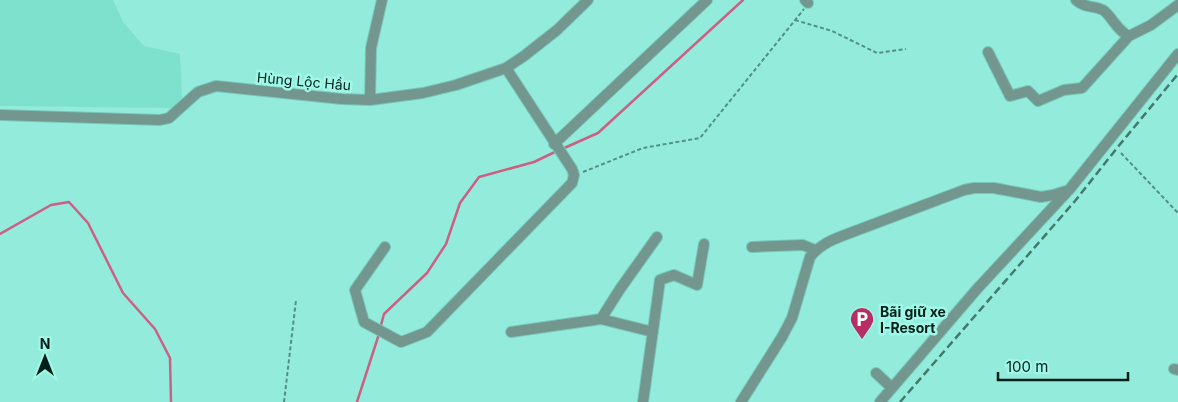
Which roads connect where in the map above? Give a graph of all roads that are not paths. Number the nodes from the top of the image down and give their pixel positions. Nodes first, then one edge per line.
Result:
1 (382, 0) edge
2 (588, 0) edge
3 (707, 0) edge
4 (1076, 0) edge
5 (1178, 5) edge
6 (1129, 36) junction
7 (988, 52) dead end
8 (1178, 54) edge
9 (506, 68) junction
10 (370, 100) junction
11 (0, 115) edge
12 (554, 144) junction
13 (1068, 190) junction
14 (658, 237) dead end
15 (704, 244) dead end
16 (385, 247) dead end
17 (752, 247) dead end
18 (815, 250) junction
19 (602, 319) junction
20 (511, 332) dead end
21 (653, 332) junction
22 (876, 374) dead end
23 (892, 388) junction
24 (643, 402) edge
25 (742, 402) edge
26 (880, 402) edge

1 - 10 street
2 - 9 street, Hùng Lộc Hầu
3 - 12 street
4 - 6 street
5 - 6 street
6 - 7 street
8 - 13 street
9 - 10 street, Hùng Lộc Hầu
9 - 12 street
10 - 11 street, Hùng Lộc Hầu
12 - 16 street
13 - 18 street
13 - 23 street
14 - 19 street
15 - 21 street
17 - 18 street
18 - 25 street
19 - 20 street
19 - 21 street
21 - 24 street
22 - 23 street
23 - 26 street

